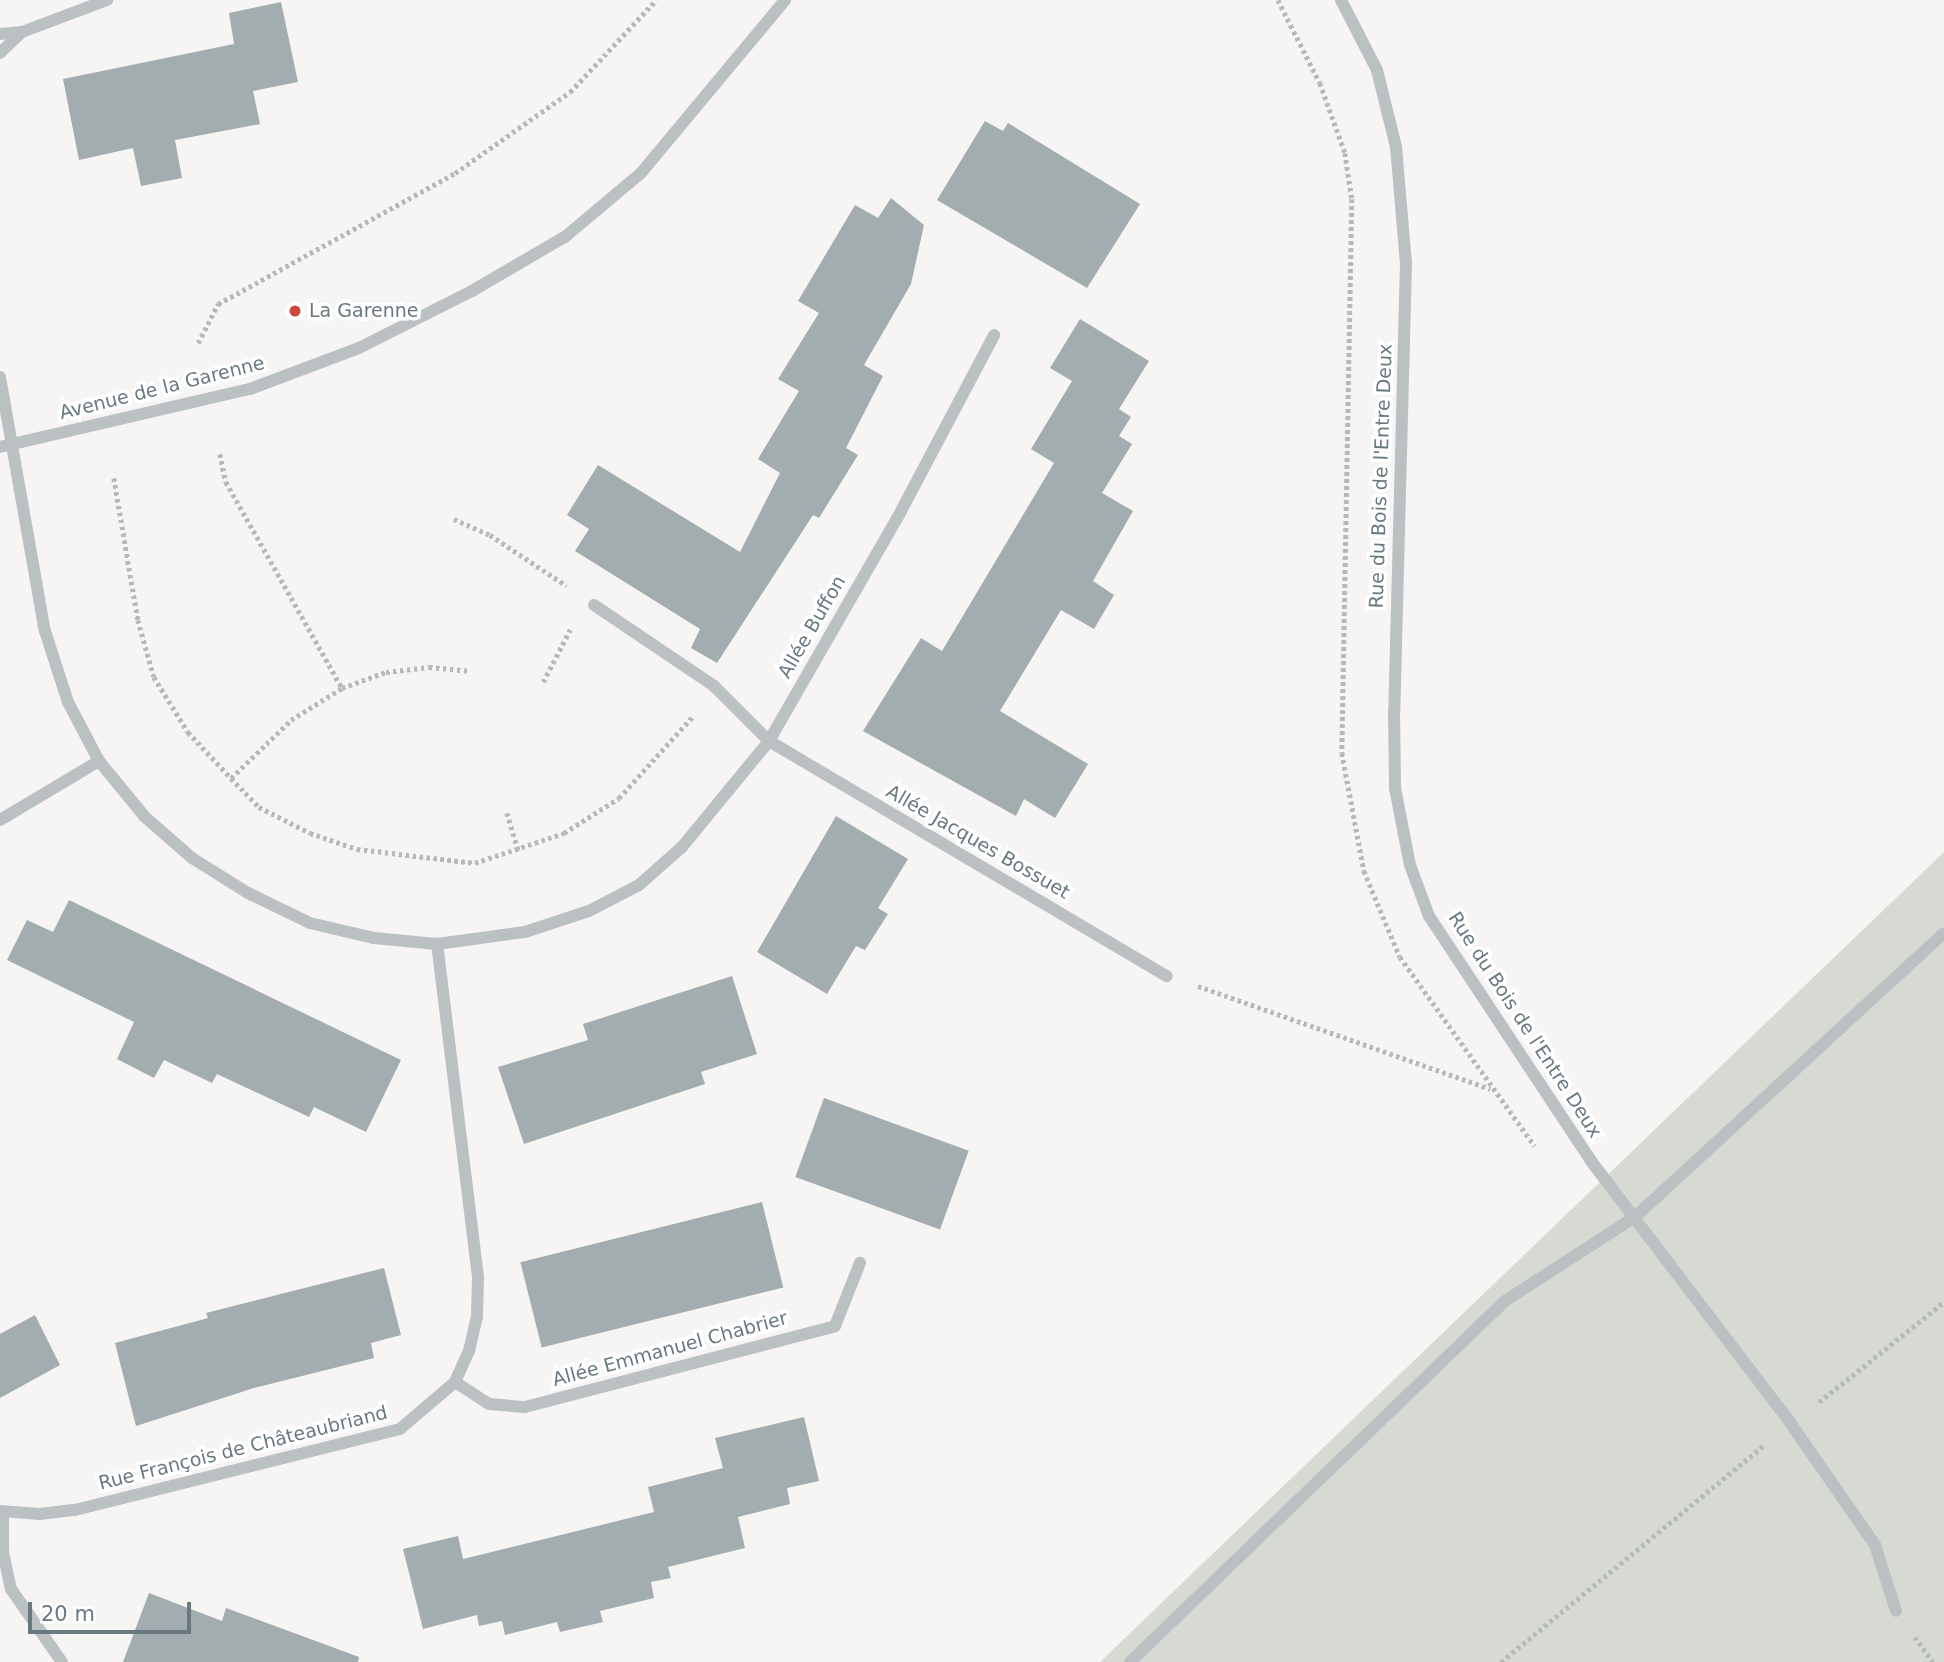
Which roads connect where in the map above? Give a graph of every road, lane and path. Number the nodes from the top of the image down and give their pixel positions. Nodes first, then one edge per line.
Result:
1 (107, 0) edge
2 (656, 0) edge
3 (785, 0) edge
4 (1341, 0) edge
5 (22, 32) junction
6 (0, 34) edge
7 (0, 54) edge
8 (994, 335) dead end
9 (198, 343) dead end
10 (0, 377) edge
11 (14, 444) junction
12 (0, 447) edge
13 (220, 454) dead end
14 (114, 478) dead end
15 (454, 519) dead end
16 (594, 604) junction
17 (471, 671) dead end
18 (542, 681) dead end
19 (714, 686) junction
20 (342, 688) junction
21 (769, 741) junction
22 (99, 761) junction
23 (231, 778) junction
24 (507, 813) dead end
25 (0, 820) edge
26 (518, 850) junction
27 (1943, 934) edge
28 (436, 944) junction
29 (1167, 976) joint
30 (1491, 1089) dead end
31 (1635, 1217) junction
32 (860, 1263) dead end
33 (1944, 1302) edge
34 (455, 1382) junction
35 (1791, 1424) junction
36 (2, 1512) edge
37 (1896, 1611) dead end
38 (62, 1662) edge
39 (1130, 1662) edge
40 (1501, 1662) edge

1 - 5 street
2 - 9 path
3 - 11 street, Avenue de la Garenne
4 - 31 street, Rue du Bois de l'Entre Deux
5 - 6 street
5 - 7 street
8 - 21 street, Allée Buffon
10 - 11 street
11 - 12 street, Avenue de la Garenne
11 - 22 street
13 - 20 path
14 - 23 path
15 - 16 path
16 - 18 path
16 - 19 street
17 - 20 path
19 - 21 street
19 - 26 path
20 - 23 path
21 - 28 street
21 - 29 street, Allée Jacques Bossuet
22 - 25 street
22 - 28 street
23 - 26 path
24 - 26 path
27 - 31 street
28 - 34 street, Rue François de Châteaubriand
29 - 30 path
31 - 35 street, Rue du Bois de l'Entre Deux
31 - 39 street
32 - 34 street, Allée Emmanuel Chabrier
33 - 35 path
34 - 36 street, Rue François de Châteaubriand
35 - 37 street, Rue du Bois de l'Entre Deux
35 - 40 path
36 - 38 street

